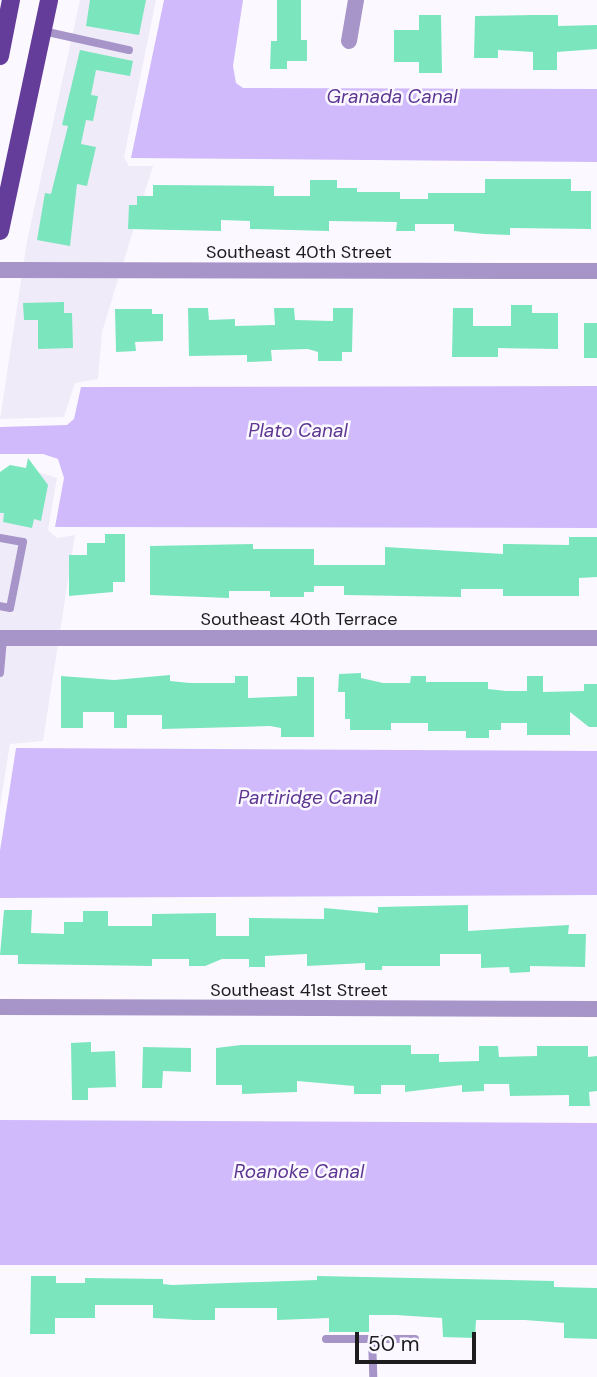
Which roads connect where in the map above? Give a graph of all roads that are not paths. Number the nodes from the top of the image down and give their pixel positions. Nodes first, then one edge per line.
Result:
1 (11, 0) edge
2 (49, 0) edge
3 (356, 0) edge
4 (3, 26) edge
5 (43, 31) junction
6 (349, 41) dead end
7 (129, 50) dead end
8 (0, 56) edge
9 (0, 231) edge
10 (0, 270) edge
11 (597, 271) edge
12 (0, 537) edge
13 (0, 606) edge
14 (2, 638) edge
15 (597, 638) edge
16 (0, 673) edge
17 (0, 1007) edge
18 (597, 1009) edge
19 (326, 1339) dead end
20 (372, 1339) junction
21 (415, 1339) dead end
22 (373, 1377) edge

1 - 4 main road
2 - 5 main road
3 - 6 street
4 - 8 main road
5 - 7 lane
5 - 9 main road
10 - 11 street, Southeast 40th Street
12 - 13 lane
14 - 15 street, Southeast 40th Terrace
14 - 16 lane
17 - 18 street, Southeast 41st Street
19 - 20 lane
20 - 21 lane
20 - 22 lane

